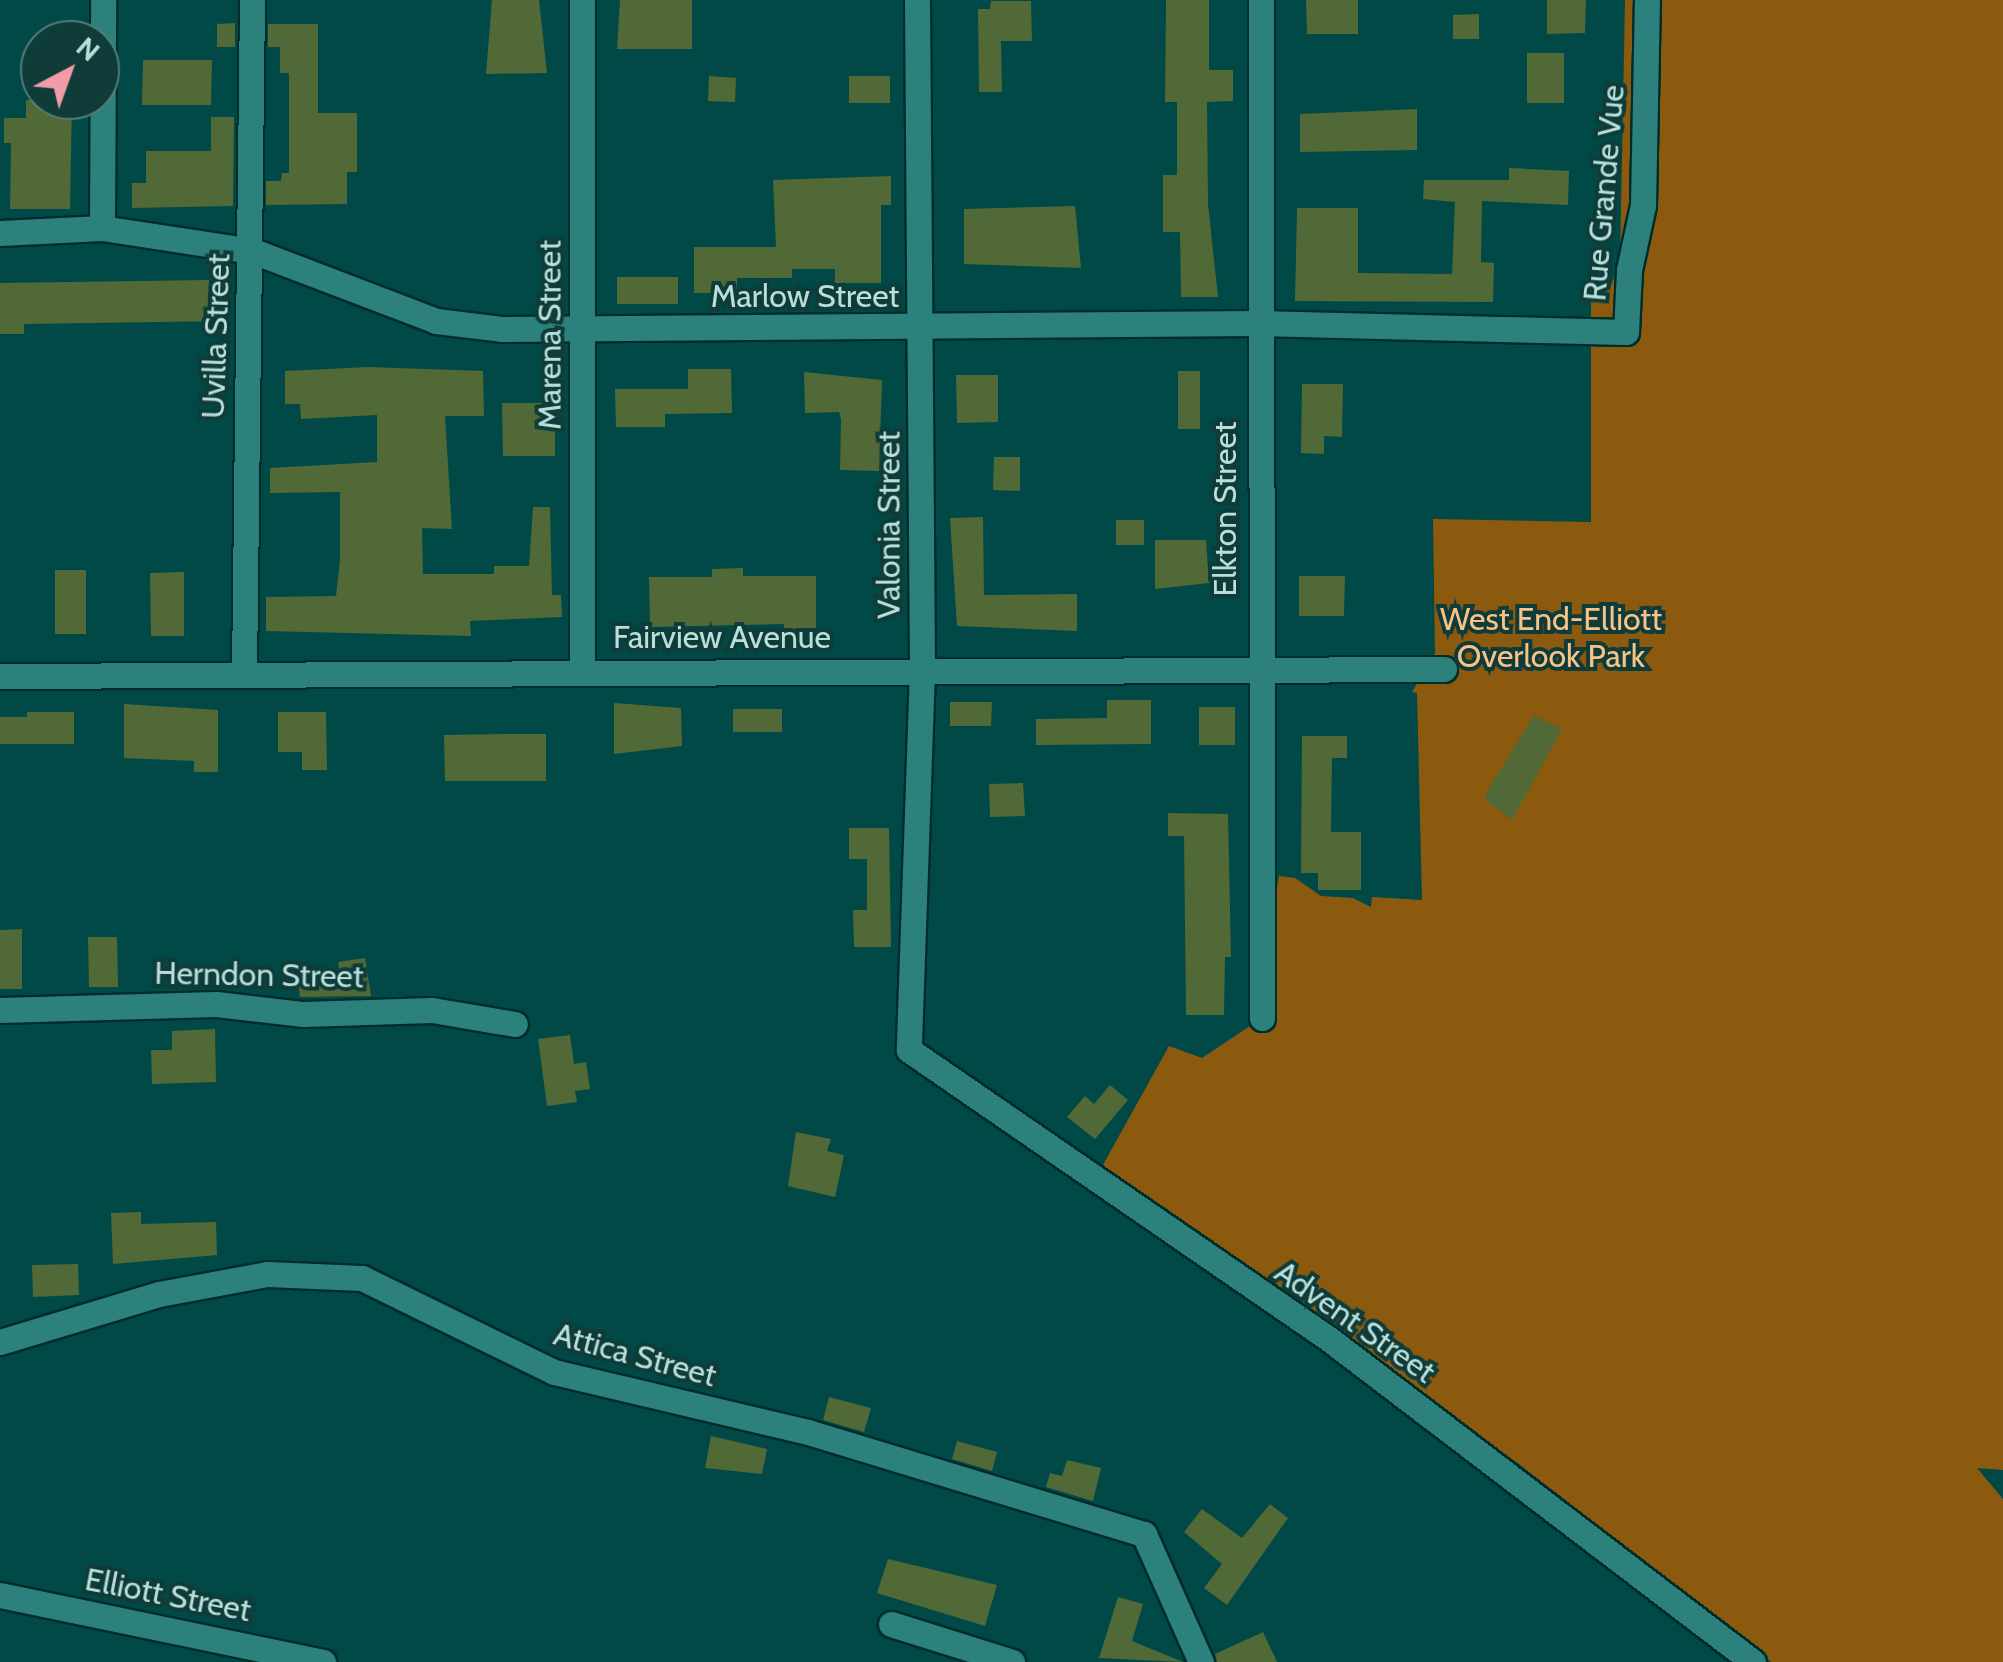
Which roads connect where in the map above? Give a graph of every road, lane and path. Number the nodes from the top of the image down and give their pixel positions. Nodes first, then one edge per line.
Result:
1 (102, 0) edge
2 (252, 0) edge
3 (582, 0) edge
4 (917, 0) edge
5 (1261, 0) edge
6 (1648, 0) edge
7 (102, 228) junction
8 (0, 233) edge
9 (253, 251) junction
10 (1258, 322) junction
11 (582, 329) junction
12 (921, 329) junction
13 (1626, 332) joint
14 (1444, 669) dead end
15 (582, 670) junction
16 (922, 670) junction
17 (1258, 671) junction
18 (244, 674) junction
19 (0, 676) edge
20 (0, 1010) edge
21 (1262, 1018) dead end
22 (515, 1024) dead end
23 (910, 1050) joint
24 (0, 1342) edge
25 (0, 1595) edge
26 (891, 1624) dead end
27 (323, 1662) edge
28 (1012, 1662) edge
29 (1201, 1662) edge
30 (1753, 1662) edge

1 - 7 street
2 - 9 street, Uvilla Street
3 - 11 street, Marena Street
4 - 12 street, Valonia Street
5 - 10 street, Elkton Street
6 - 13 street, Rue Grande Vue
7 - 8 street, Marlow Street
7 - 9 street, Marlow Street
9 - 11 street, Marlow Street
9 - 18 street, Uvilla Street
10 - 12 street, Marlow Street
10 - 13 street, Marlow Street
10 - 17 street, Elkton Street
11 - 12 street, Marlow Street
11 - 15 street, Marena Street
12 - 16 street, Valonia Street
14 - 17 street, Fairview Avenue
15 - 16 street, Fairview Avenue
15 - 18 street, Fairview Avenue
16 - 17 street, Fairview Avenue
16 - 23 street, Valonia Street
17 - 21 street, Elkton Street
18 - 19 street, Fairview Avenue
20 - 22 street, Herndon Street
23 - 30 street, Advent Street
24 - 29 street, Attica Street
25 - 27 street, Elliott Street
26 - 28 street

